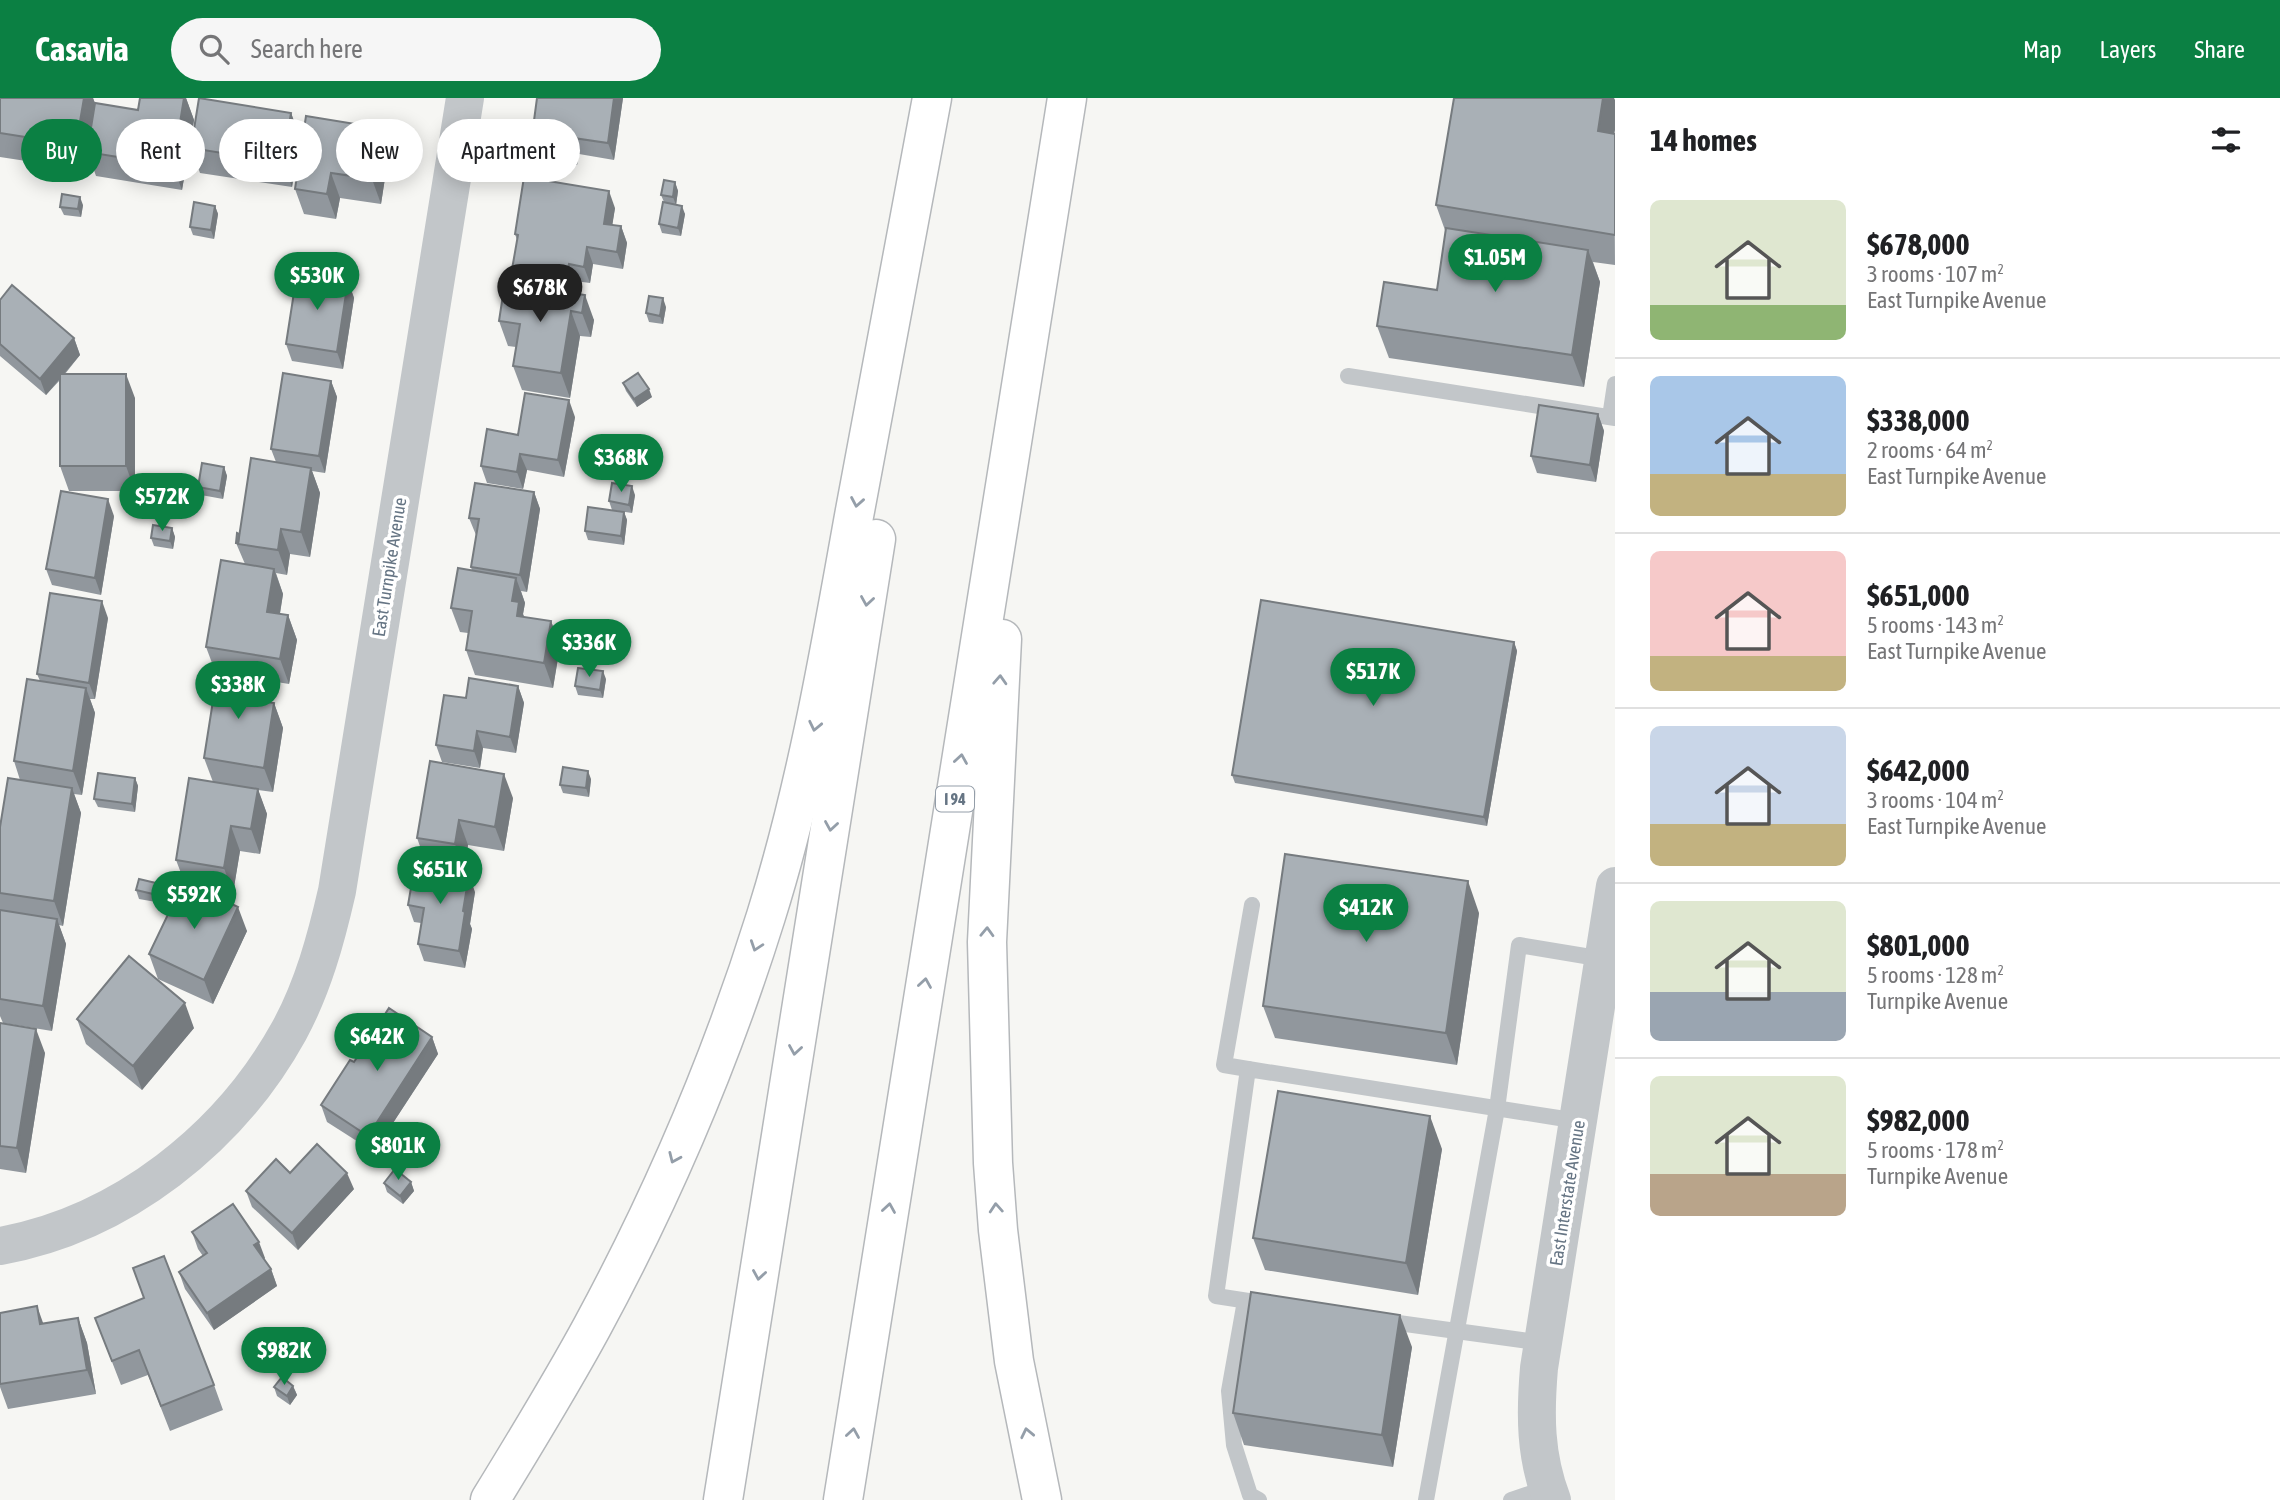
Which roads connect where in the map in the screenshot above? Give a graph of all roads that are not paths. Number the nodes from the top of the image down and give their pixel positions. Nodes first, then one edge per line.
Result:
1 (465, 98) edge
2 (932, 98) edge
3 (947, 98) edge
4 (1067, 98) edge
5 (1348, 376) dead end
6 (1615, 384) edge
7 (1612, 418) edge
8 (1615, 886) edge
9 (1252, 905) dead end
10 (1603, 960) junction
11 (1248, 1069) junction
12 (1497, 1109) junction
13 (1578, 1121) junction
14 (0, 1246) edge
15 (1245, 1301) junction
16 (1285, 1306) edge
17 (1365, 1318) edge
18 (1458, 1331) junction
19 (1544, 1343) junction
20 (1549, 1494) edge
21 (490, 1500) edge
22 (723, 1500) edge
23 (843, 1500) edge
24 (1042, 1500) edge
25 (1259, 1500) edge
26 (1426, 1500) edge
27 (1511, 1500) edge

1 - 14 street, East Turnpike Avenue
2 -> 21 highway
3 -> 22 highway
23 -> 4 highway, I 94
24 -> 4 highway
5 - 7 lane
6 - 7 lane
8 - 10 street, East Interstate Avenue
9 - 11 lane
10 - 12 lane
10 - 13 street, East Interstate Avenue
11 - 12 lane
11 - 15 lane
12 - 13 lane
12 - 18 lane
13 - 19 street, East Interstate Avenue
15 - 16 lane
15 - 25 lane
17 - 18 lane
18 - 19 lane
18 - 26 lane
19 - 20 street, East Interstate Avenue
20 - 27 lane

